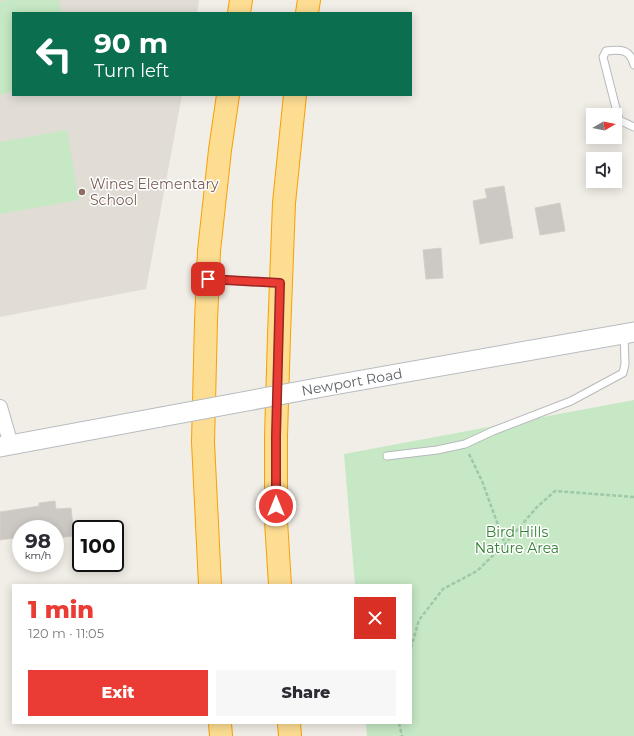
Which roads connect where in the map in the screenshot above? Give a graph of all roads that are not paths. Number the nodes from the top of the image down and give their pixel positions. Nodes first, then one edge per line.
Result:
1 (241, 0) edge
2 (309, 0) edge
3 (239, 12) edge
4 (307, 12) edge
5 (634, 65) edge
6 (228, 96) edge
7 (295, 96) edge
8 (614, 108) edge
9 (622, 123) edge
10 (634, 127) edge
11 (208, 279) junction
12 (280, 283) junction
13 (629, 332) edge
14 (0, 406) edge
15 (6, 446) edge
16 (387, 456) dead end
17 (210, 584) edge
18 (280, 584) edge
19 (220, 724) edge
20 (289, 724) edge
21 (221, 736) edge
22 (290, 736) edge

1 - 3 highway
2 - 4 highway
5 - 8 lane
6 - 11 highway
7 - 12 highway
9 - 10 lane
11 - 12 lane
11 - 17 highway
12 - 18 highway
13 - 15 street, Newport Road, bridge
13 - 16 lane
14 - 15 street
19 - 21 highway
20 - 22 highway

